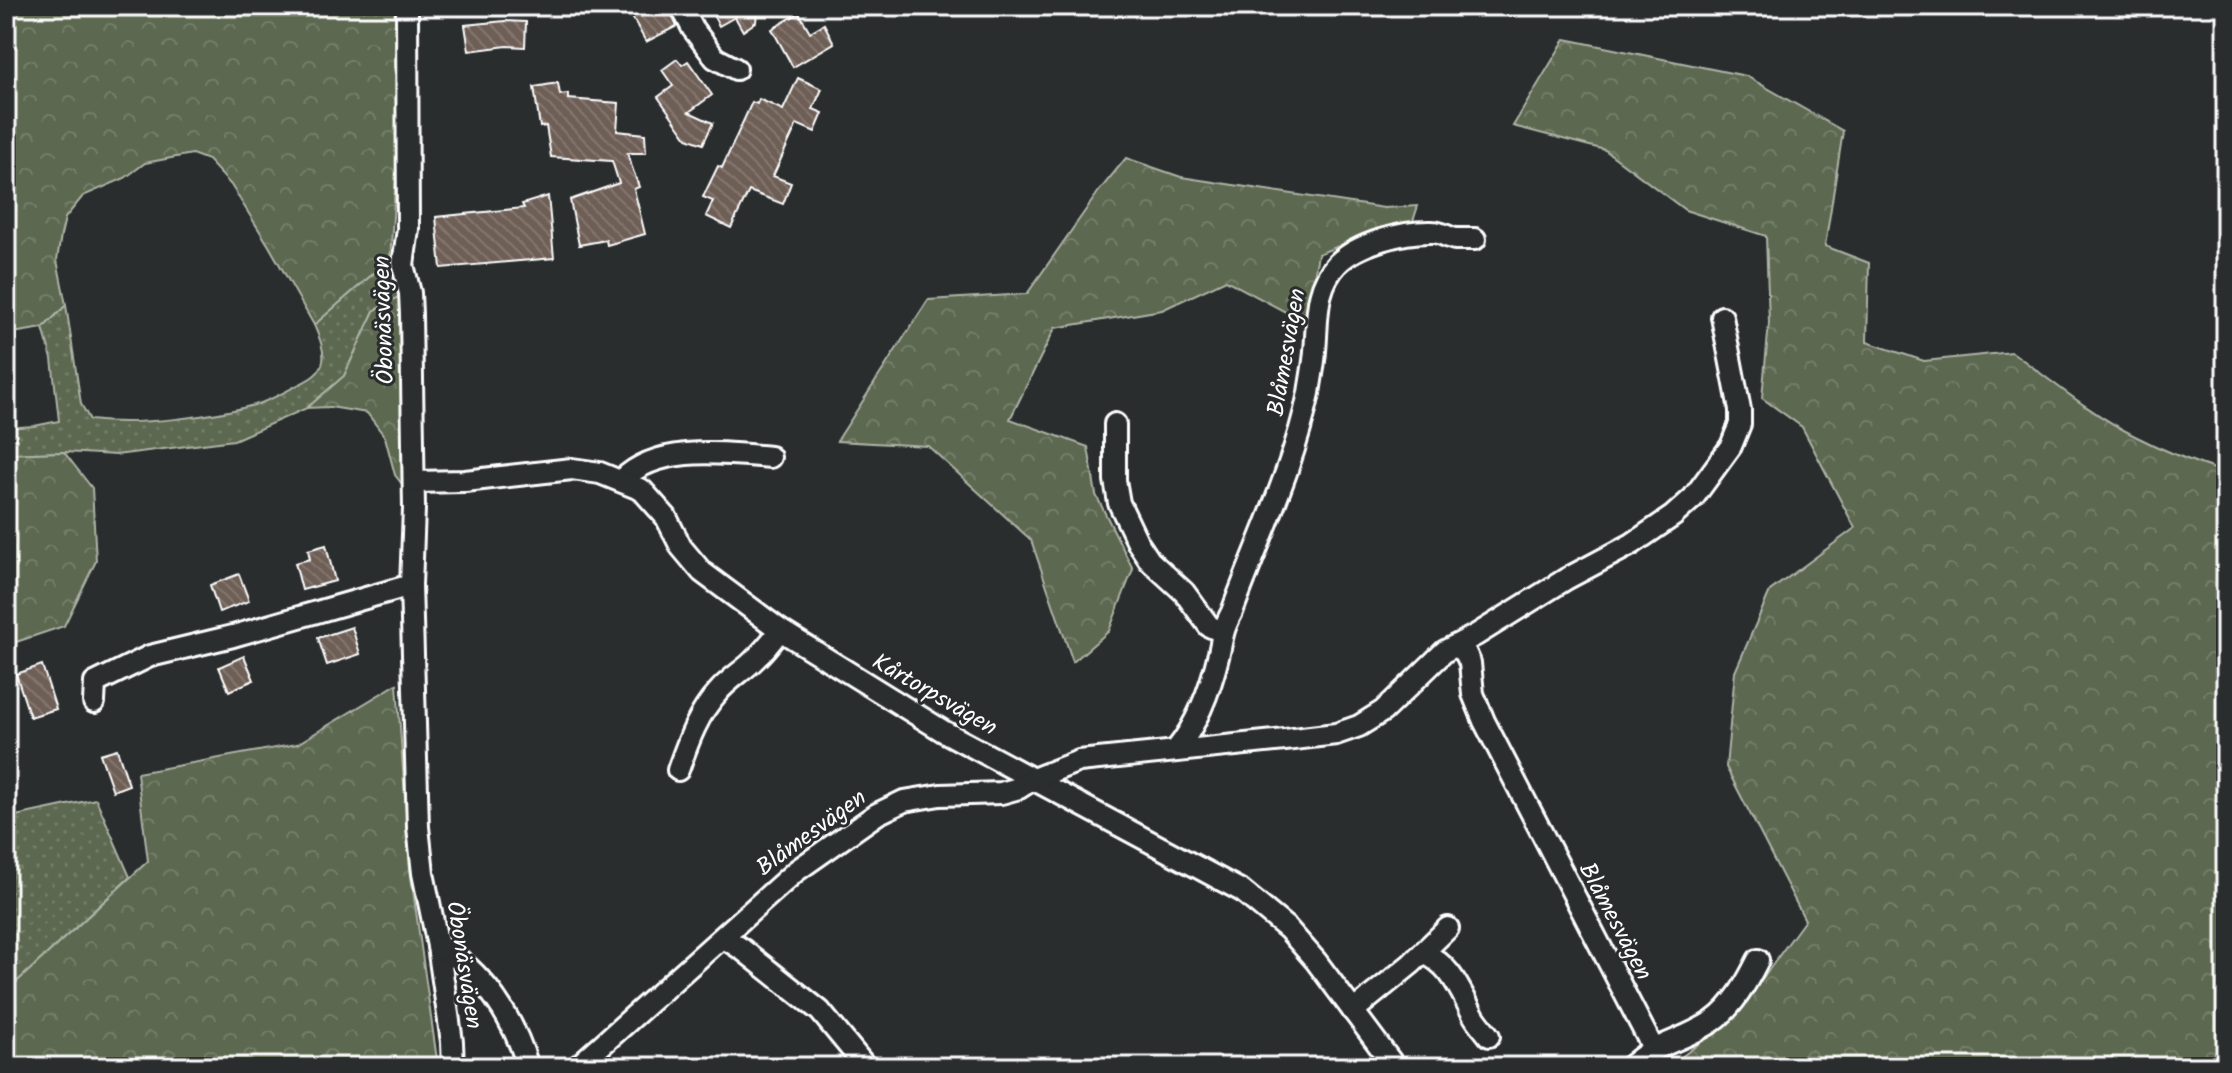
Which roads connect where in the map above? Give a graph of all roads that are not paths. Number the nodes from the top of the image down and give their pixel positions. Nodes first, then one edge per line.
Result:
1 (407, 6) edge
2 (681, 6) edge
3 (736, 69) dead end
4 (1475, 239) dead end
5 (1722, 317) dead end
6 (1115, 424) dead end
7 (770, 457) dead end
8 (622, 480) junction
9 (414, 482) junction
10 (411, 585) junction
11 (780, 630) junction
12 (1222, 632) junction
13 (1455, 646) junction
14 (94, 702) dead end
15 (1176, 750) junction
16 (678, 770) dead end
17 (1033, 779) junction
18 (1448, 928) dead end
19 (723, 937) junction
20 (438, 946) junction
21 (1423, 953) junction
22 (1758, 960) dead end
23 (1353, 1011) junction
24 (1489, 1036) dead end
25 (1654, 1050) junction
26 (453, 1067) edge
27 (528, 1067) edge
28 (577, 1067) edge
29 (866, 1067) edge
30 (1395, 1067) edge
31 (1629, 1067) edge

1 - 9 street, Öbonäsvägen
2 - 3 street
4 - 12 street, Blåmesvägen
5 - 13 street, Blåmesvägen
6 - 12 street
7 - 8 street
8 - 9 street, Kårtorpsvägen
8 - 11 street, Kårtorpsvägen
9 - 10 street, Öbonäsvägen
10 - 14 street
10 - 20 street, Öbonäsvägen
11 - 16 street
11 - 17 street, Kårtorpsvägen
12 - 15 street, Blåmesvägen
13 - 15 street, Blåmesvägen
13 - 25 street, Blåmesvägen
15 - 17 street, Blåmesvägen
17 - 19 street, Blåmesvägen
17 - 23 street, Kårtorpsvägen
18 - 21 street
19 - 28 street, Blåmesvägen
19 - 29 street
20 - 26 street, Öbonäsvägen
20 - 27 street
21 - 23 street
21 - 24 street
22 - 25 street
23 - 30 street, Kårtorpsvägen
25 - 31 street

